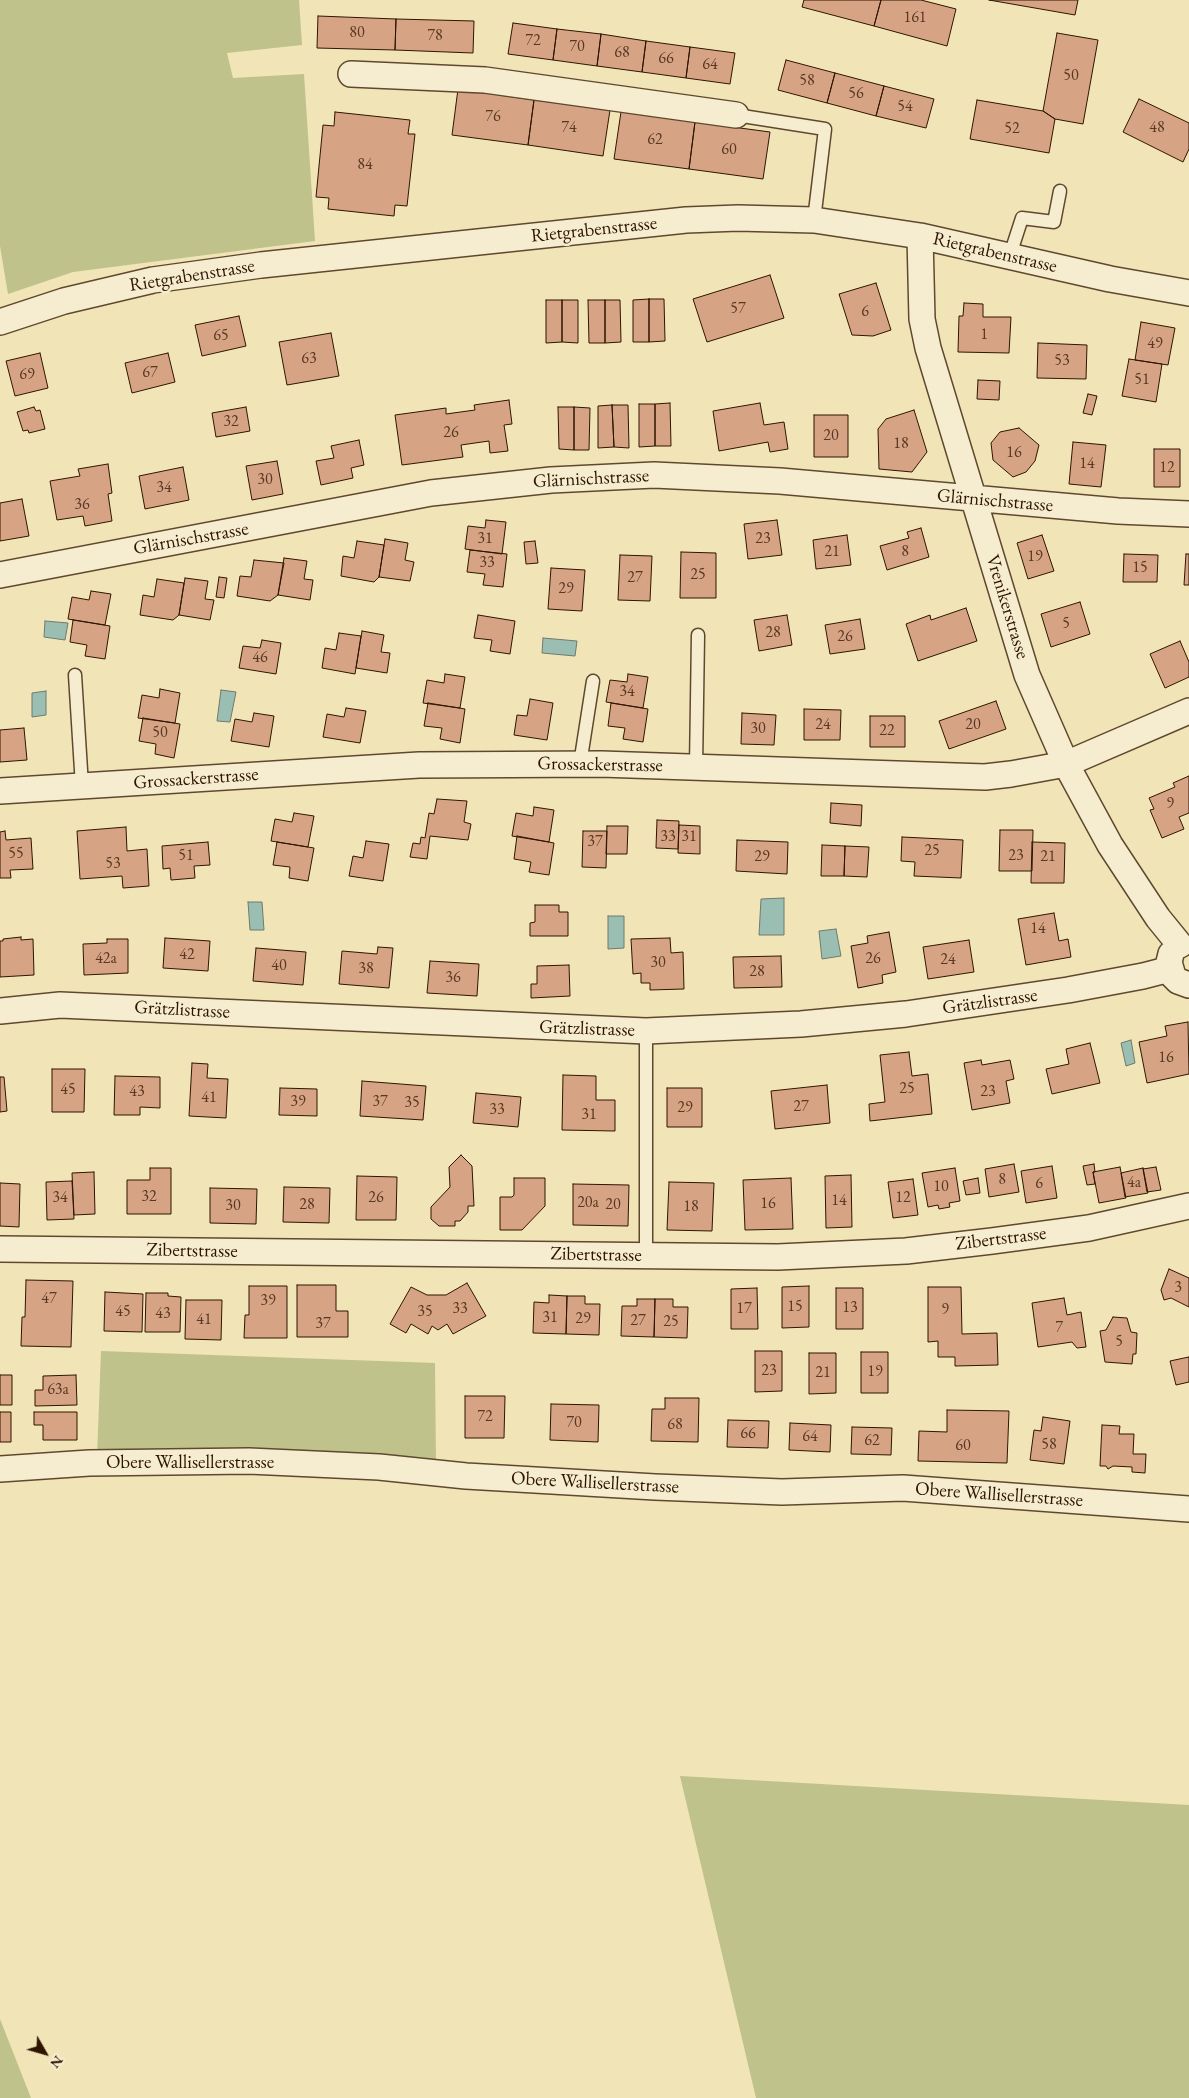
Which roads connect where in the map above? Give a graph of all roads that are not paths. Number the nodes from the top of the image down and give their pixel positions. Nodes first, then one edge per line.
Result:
1 (351, 74) dead end
2 (736, 115) joint
3 (1060, 191) dead end
4 (814, 220) junction
5 (920, 236) junction
6 (1010, 255) junction
7 (1189, 292) edge
8 (0, 322) edge
9 (975, 500) junction
10 (1189, 514) edge
11 (0, 575) edge
12 (698, 635) dead end
13 (75, 675) dead end
14 (592, 681) dead end
15 (1189, 712) edge
16 (580, 764) junction
17 (1066, 764) junction
18 (696, 767) junction
19 (82, 786) junction
20 (0, 791) edge
21 (1185, 944) edge
22 (1170, 969) junction
23 (1189, 985) edge
24 (0, 1010) edge
25 (646, 1032) junction
26 (1189, 1206) edge
27 (0, 1249) edge
28 (646, 1256) junction
29 (0, 1469) edge
30 (1189, 1509) edge

1 - 2 street
2 - 4 lane
3 - 6 lane
4 - 5 street, Rietgrabenstrasse
4 - 8 street, Rietgrabenstrasse
5 - 6 street, Rietgrabenstrasse
5 - 9 street, Vrenikerstrasse
6 - 7 street, Rietgrabenstrasse
9 - 10 street, Glärnischstrasse
9 - 11 street, Glärnischstrasse
9 - 17 street, Vrenikerstrasse
12 - 18 lane
13 - 19 lane
14 - 16 lane
15 - 17 street, Grossackerstrasse
16 - 18 street, Grossackerstrasse
16 - 19 street, Grossackerstrasse
17 - 18 street, Grossackerstrasse
17 - 21 street, Vrenikerstrasse
19 - 20 street, Grossackerstrasse
21 - 22 street
22 - 23 street
22 - 25 street, Grätzlistrasse
24 - 25 street, Grätzlistrasse
25 - 28 lane
26 - 28 street, Zibertstrasse
27 - 28 street, Zibertstrasse
29 - 30 street, Obere Wallisellerstrasse

